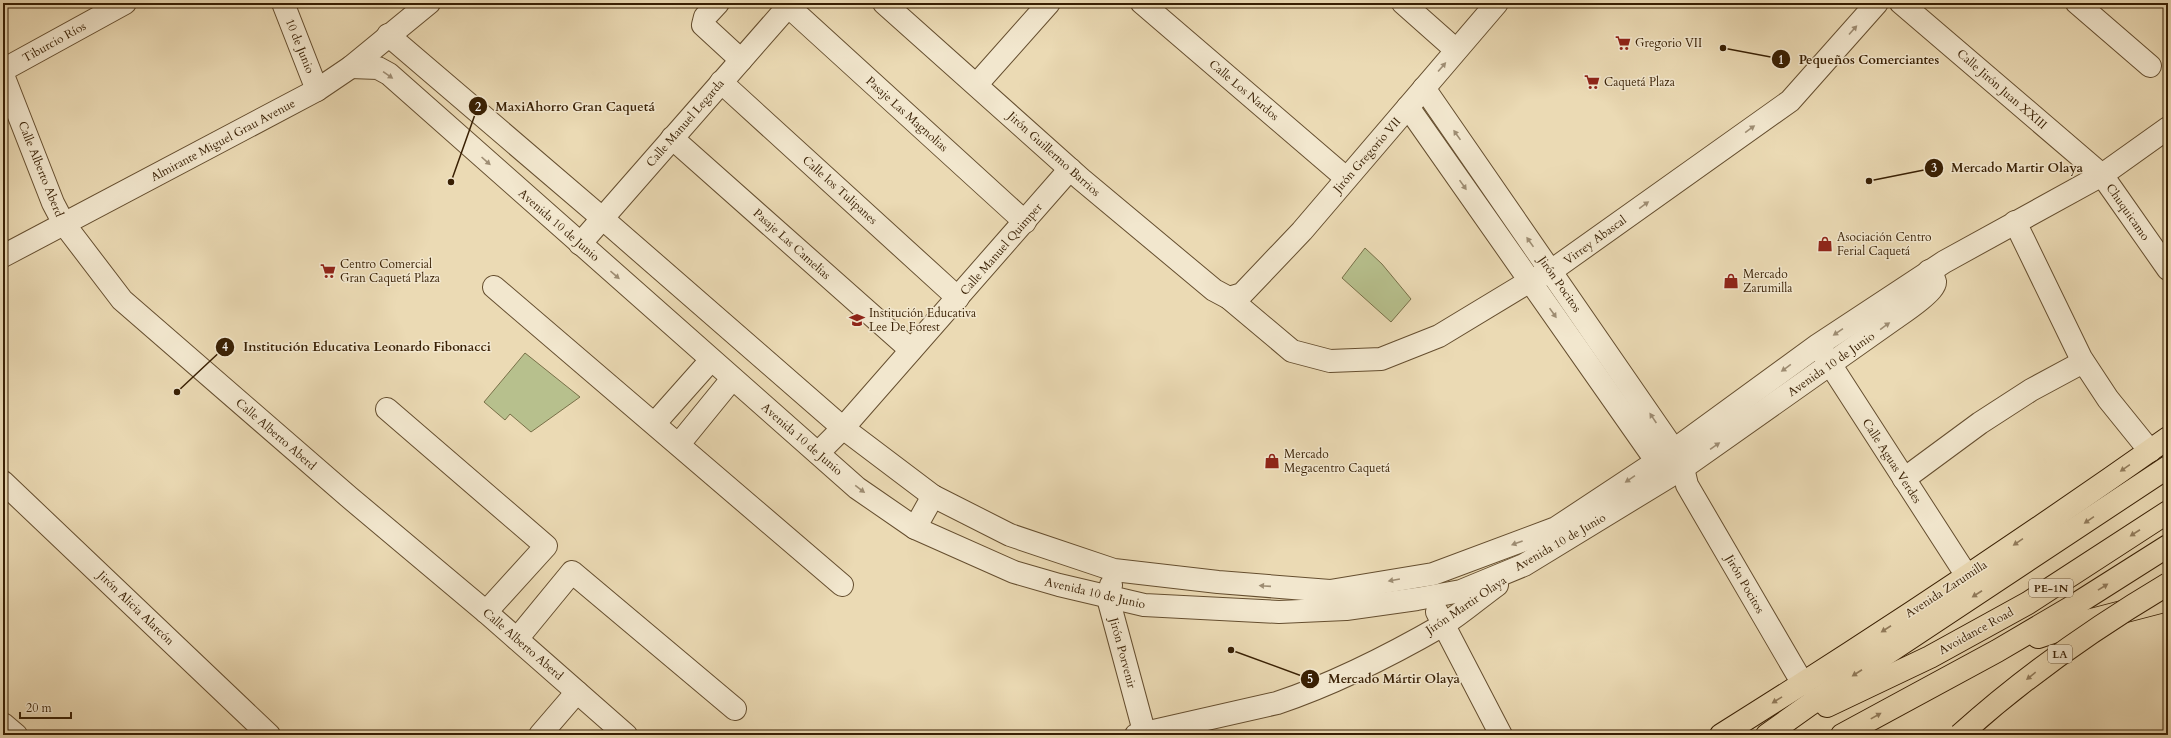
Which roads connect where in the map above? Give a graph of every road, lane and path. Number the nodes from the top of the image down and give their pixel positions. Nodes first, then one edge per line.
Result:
1 (126, 3) edge
2 (283, 3) edge
3 (429, 3) edge
4 (718, 3) edge
5 (884, 3) edge
6 (1049, 3) edge
7 (1142, 3) edge
8 (1403, 3) edge
9 (1497, 3) edge
10 (1877, 3) edge
11 (1901, 3) edge
12 (2077, 3) edge
13 (789, 5) edge
14 (388, 35) junction
15 (1456, 50) junction
16 (741, 60) junction
17 (2150, 66) dead end
18 (351, 67) junction
19 (3, 70) edge
20 (3, 74) edge
21 (721, 82) junction
22 (976, 84) junction
23 (1424, 88) junction
24 (318, 90) junction
25 (1408, 107) junction
26 (2168, 128) edge
27 (672, 138) junction
28 (1070, 169) junction
29 (2102, 175) junction
30 (1346, 178) junction
31 (602, 218) junction
32 (1025, 222) junction
33 (2015, 222) junction
34 (64, 224) junction
35 (580, 244) junction
36 (3, 256) edge
37 (2168, 269) edge
38 (1929, 271) junction
39 (1551, 272) junction
40 (1530, 281) junction
41 (494, 287) dead end
42 (958, 298) junction
43 (1230, 298) junction
44 (1818, 345) junction
45 (911, 350) junction
46 (711, 360) junction
47 (2083, 362) junction
48 (1830, 365) junction
49 (732, 379) junction
50 (387, 409) dead end
51 (655, 423) junction
52 (843, 428) junction
53 (2168, 438) edge
54 (679, 444) junction
55 (2150, 451) junction
56 (818, 453) junction
57 (2168, 467) edge
58 (1674, 468) junction
59 (1904, 479) junction
60 (3, 482) edge
61 (933, 496) junction
62 (2168, 512) edge
63 (915, 528) junction
64 (2168, 546) edge
65 (1524, 565) junction
66 (1114, 570) junction
67 (1417, 576) junction
68 (1967, 576) junction
69 (2168, 584) edge
70 (842, 585) dead end
71 (1428, 597) junction
72 (1108, 598) junction
73 (2168, 600) edge
74 (486, 612) junction
75 (1444, 624) junction
76 (517, 639) junction
77 (1997, 651) junction
78 (1803, 684) junction
79 (577, 692) junction
80 (735, 709) dead end
81 (3, 724) edge
82 (1142, 734) edge
83 (16, 735) edge
84 (269, 735) edge
85 (540, 735) edge
86 (625, 735) edge
87 (1501, 735) edge
88 (1721, 735) edge
89 (1767, 735) edge
90 (1776, 735) edge
91 (1842, 735) edge
92 (1960, 735) edge

1 - 19 street, Tiburcio Ríos
2 - 24 street, 10 de Junio
3 - 14 street, Almirante Miguel Grau Avenue
4 - 16 street
5 - 22 street, Jirón Guillermo Barrios
6 - 22 street
7 - 30 street, Calle Los Nardos
8 - 15 street
9 - 15 street, Jirón Gregorio VII
39 -> 10 street, Virrey Abascal
11 - 29 street, Calle Jirón Juan XXIII
12 - 17 street
13 - 16 street, Calle Manuel Legarda
13 - 32 street, Pasaje Las Magnolias
14 - 18 street, Almirante Miguel Grau Avenue
14 - 31 street, Avenida 10 de Junio
23 -> 15 street, Jirón Gregorio VII
16 - 21 street, Calle Manuel Legarda
18 - 24 street, Almirante Miguel Grau Avenue
18 -> 35 street, Avenida 10 de Junio
20 - 34 street, Calle Alberto Aberd
21 - 27 street, Calle Manuel Legarda
21 - 42 street, Calle los Tulipanes
22 - 28 street, Jirón Guillermo Barrios
23 - 25 street, Jirón Gregorio VII
39 -> 23 street, Jirón Pocitos
24 - 34 street, Almirante Miguel Grau Avenue
25 - 30 street, Jirón Gregorio VII
25 -> 40 street, Jirón Pocitos
26 - 29 street, Avenida 10 de Junio
27 - 31 street, Calle Manuel Legarda
27 - 45 street, Pasaje Las Camelias
28 - 32 street, Calle Manuel Quimper
28 - 43 street, Jirón Guillermo Barrios
29 - 33 street, Avenida 10 de Junio
29 - 37 street, Chuquicamo
30 - 43 street, Jirón Gregorio VII
31 - 35 street, Calle Manuel Legarda
31 - 52 street, Avenida 10 de Junio
32 - 42 street, Calle Manuel Quimper
33 - 38 street, Avenida 10 de Junio
33 - 47 street
34 - 36 street, Almirante Miguel Grau Avenue
34 - 74 street, Calle Alberto Aberd
35 -> 46 street, Avenida 10 de Junio
38 -> 44 street, Avenida 10 de Junio
48 -> 38 street, Avenida 10 de Junio
39 - 40 street, Virrey Abascal
58 -> 39 street, Jirón Pocitos
40 - 43 street, Virrey Abascal
40 -> 58 street, Jirón Pocitos
41 - 51 street
42 - 45 street, Calle Manuel Quimper
44 - 48 street, Calle Aguas Verdes
44 -> 58 street, Avenida 10 de Junio
45 - 52 street, Calle Manuel Quimper
46 - 49 street, Avenida 10 de Junio
46 - 51 street
47 - 55 street
47 - 59 street
58 -> 48 street, Avenida 10 de Junio
48 - 59 street, Calle Aguas Verdes
49 - 54 street
49 - 56 street, Avenida 10 de Junio
50 - 74 street
51 - 54 street
52 - 56 street, Calle Manuel Quimper
52 - 61 street, Avenida 10 de Junio
53 - 55 main road, Avenida Zarumilla
54 - 70 street
55 -> 68 main road, Avenida Zarumilla
56 -> 63 street, Avenida 10 de Junio
57 -> 89 main road
58 - 65 street, Avenida 10 de Junio
58 -> 67 street, Avenida 10 de Junio
58 - 78 street, Jirón Pocitos
59 - 68 street, Calle Aguas Verdes
60 - 84 street, Jirón Alicia Alarcón
61 - 63 street
61 - 66 street, Avenida 10 de Junio
62 -> 90 main road, Avoidance Road / PE-1N
63 - 72 street, Avenida 10 de Junio
77 -> 64 main road, PE-1N
65 - 71 street, Avenida 10 de Junio
65 - 75 street, Jirón Martir Olaya
67 -> 66 street, Avenida 10 de Junio
66 - 72 street, Jirón Porvenir
67 - 71 street
68 -> 78 main road, Avenida Zarumilla
69 -> 92 main road, LA, bridge
71 - 72 street, Avenida 10 de Junio
71 - 75 street
72 - 82 street, Jirón Porvenir
73 - 77 main road
74 - 76 street, Calle Alberto Aberd
75 - 82 street, Jirón Martir Olaya
75 - 87 street
76 - 79 street, Calle Alberto Aberd
76 - 80 street
91 -> 77 main road, PE-1N
78 -> 88 main road, Avenida Zarumilla
79 - 85 street
79 - 86 street, Calle Alberto Aberd
81 - 83 street

